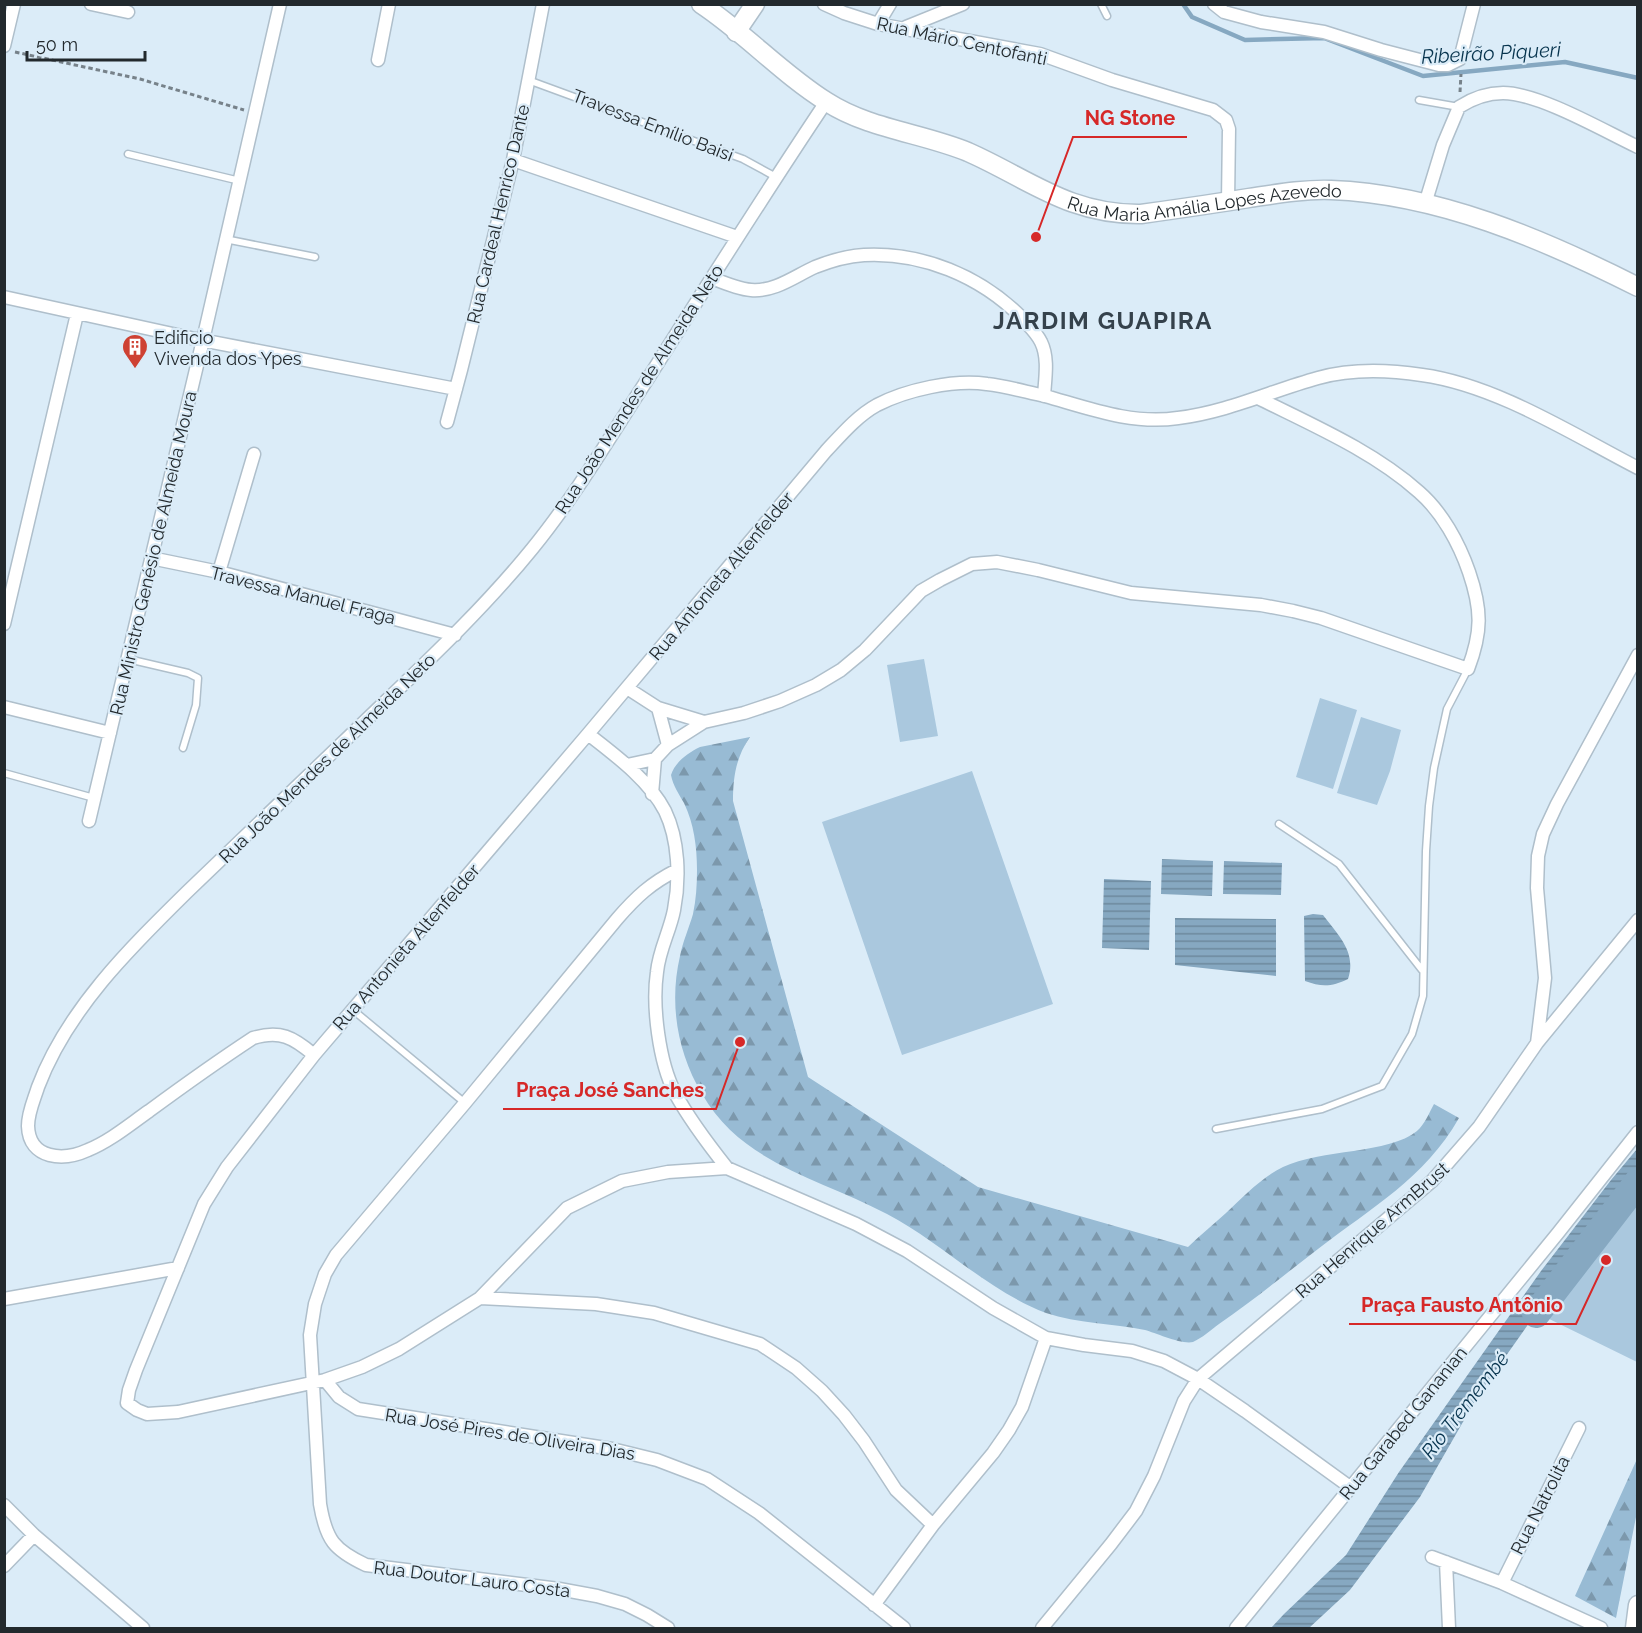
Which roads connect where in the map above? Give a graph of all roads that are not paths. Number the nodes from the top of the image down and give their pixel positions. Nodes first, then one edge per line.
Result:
1 (14, 4) edge
2 (91, 4) edge
3 (279, 4) edge
4 (389, 4) edge
5 (543, 4) edge
6 (701, 4) edge
7 (755, 4) edge
8 (824, 4) edge
9 (890, 4) edge
10 (963, 4) edge
11 (1101, 4) edge
12 (1214, 4) edge
13 (1474, 4) edge
14 (128, 12) dead end
15 (1107, 16) dead end
16 (878, 24) junction
17 (904, 28) junction
18 (736, 32) junction
19 (4, 48) edge
20 (378, 60) dead end
21 (528, 80) junction
22 (1419, 100) dead end
23 (826, 102) junction
24 (1459, 107) junction
25 (1638, 147) edge
26 (128, 154) dead end
27 (513, 160) junction
28 (776, 177) junction
29 (240, 181) junction
30 (1228, 201) junction
31 (1425, 204) junction
32 (737, 237) junction
33 (225, 239) junction
34 (315, 257) dead end
35 (712, 278) junction
36 (1638, 287) edge
37 (4, 297) edge
38 (77, 314) junction
39 (203, 340) junction
40 (456, 389) junction
41 (1044, 396) junction
42 (1258, 398) junction
43 (447, 422) dead end
44 (254, 454) dead end
45 (1638, 468) edge
46 (151, 558) junction
47 (219, 573) junction
48 (4, 624) edge
49 (455, 635) junction
50 (1638, 655) edge
51 (128, 658) junction
52 (1467, 669) junction
53 (627, 688) junction
54 (4, 707) edge
55 (658, 708) junction
56 (704, 722) junction
57 (110, 733) junction
58 (588, 734) junction
59 (668, 745) junction
60 (183, 748) dead end
61 (655, 759) junction
62 (627, 765) junction
63 (4, 773) edge
64 (652, 794) junction
65 (94, 798) junction
66 (89, 821) dead end
67 (1279, 824) dead end
68 (677, 870) junction
69 (1638, 920) edge
70 (1422, 970) junction
71 (352, 1010) junction
72 (1537, 1043) junction
73 (314, 1055) junction
74 (465, 1103) junction
75 (1216, 1129) dead end
76 (1638, 1132) edge
77 (727, 1168) junction
78 (178, 1268) junction
79 (480, 1298) junction
80 (4, 1299) edge
81 (1046, 1338) junction
82 (1198, 1379) junction
83 (319, 1380) junction
84 (1579, 1428) dead end
85 (1350, 1487) junction
86 (4, 1505) edge
87 (933, 1524) junction
88 (34, 1535) junction
89 (1432, 1557) dead end
90 (1446, 1562) junction
91 (4, 1566) edge
92 (1502, 1583) junction
93 (874, 1605) junction
94 (1638, 1605) edge
95 (143, 1629) edge
96 (668, 1629) edge
97 (904, 1629) edge
98 (1042, 1629) edge
99 (1236, 1629) edge
100 (1449, 1629) edge
101 (1601, 1629) edge
102 (1635, 1629) edge

1 - 19 street
2 - 14 street
3 - 29 street, Rua Ministro Genésio de Almeida Moura
4 - 20 street
5 - 21 street, Rua Cardeal Henrico Dante
6 - 18 main road, Rua Maria Amália Lopes Azevedo
7 - 18 main road
8 - 16 street, Rua Mário Centofanti
9 - 16 street
10 - 17 street
11 - 15 lane
12 - 13 street
16 - 17 street, Rua Mário Centofanti
17 - 30 street, Rua Mário Centofanti
18 - 23 main road, Rua Maria Amália Lopes Azevedo
21 - 27 street, Rua Cardeal Henrico Dante
21 - 28 lane, Travessa Emílio Baisi
22 - 24 lane
23 - 28 street, Rua João Mendes de Almeida Neto
23 - 30 main road, Rua Maria Amália Lopes Azevedo
24 - 25 street
24 - 31 street
26 - 29 lane
27 - 32 street
27 - 40 street, Rua Cardeal Henrico Dante
28 - 32 street, Rua João Mendes de Almeida Neto
29 - 33 street, Rua Ministro Genésio de Almeida Moura
30 - 31 main road, Rua Maria Amália Lopes Azevedo
31 - 36 main road, Rua Maria Amália Lopes Azevedo
32 - 35 street, Rua João Mendes de Almeida Neto
33 - 34 lane
33 - 39 street, Rua Ministro Genésio de Almeida Moura
35 - 41 street
35 - 49 street, Rua João Mendes de Almeida Neto
37 - 38 street
38 - 39 street
38 - 48 street
39 - 40 street
39 - 46 street, Rua Ministro Genésio de Almeida Moura
40 - 43 street, Rua Cardeal Henrico Dante
41 - 42 street, Rua Antonieta Altenfelder
41 - 53 street, Rua Antonieta Altenfelder
42 - 45 street, Rua Antonieta Altenfelder
42 - 52 street
44 - 47 street
46 - 47 street, Travessa Manuel Fraga
46 - 51 street, Rua Ministro Genésio de Almeida Moura
47 - 49 street, Travessa Manuel Fraga
49 - 73 street, Rua João Mendes de Almeida Neto
50 - 72 street
51 - 57 street, Rua Ministro Genésio de Almeida Moura
51 - 60 lane
52 - 56 street
52 - 70 lane
53 - 55 street
53 - 58 street, Rua Antonieta Altenfelder
54 - 57 street
55 - 56 street
55 - 59 street
56 - 59 street
57 - 65 street, Rua Ministro Genésio de Almeida Moura
58 - 62 street
58 - 71 street, Rua Antonieta Altenfelder
59 - 61 street
61 - 62 street
61 - 64 street
62 - 64 street
63 - 65 lane
64 - 68 street
65 - 66 street, Rua Ministro Genésio de Almeida Moura
67 - 70 lane
68 - 74 street, Rua Doutor Lauro Costa
68 - 77 street
69 - 72 street, Rua Henrique ArmBrust
70 - 75 lane
71 - 73 street, Rua Antonieta Altenfelder
71 - 74 lane
72 - 82 street, Rua Henrique ArmBrust
73 - 78 street, Rua Antonieta Altenfelder
74 - 83 street, Rua Doutor Lauro Costa
76 - 85 street, Rua Garabed Gananian
77 - 79 street
77 - 81 street
78 - 80 street
78 - 83 street, Rua Antonieta Altenfelder
79 - 83 street
79 - 87 street
81 - 82 street
81 - 87 street
82 - 85 street
82 - 98 street, Rua Henrique ArmBrust
83 - 93 street, Rua José Pires de Oliveira Dias
83 - 96 street, Rua Doutor Lauro Costa
84 - 92 street, Rua Natrolita
85 - 99 street, Rua Garabed Gananian
86 - 88 street
87 - 93 street
88 - 91 street
88 - 95 street
89 - 90 street
90 - 92 street
90 - 100 street
92 - 101 street
93 - 97 street, Rua José Pires de Oliveira Dias
94 - 102 main road

